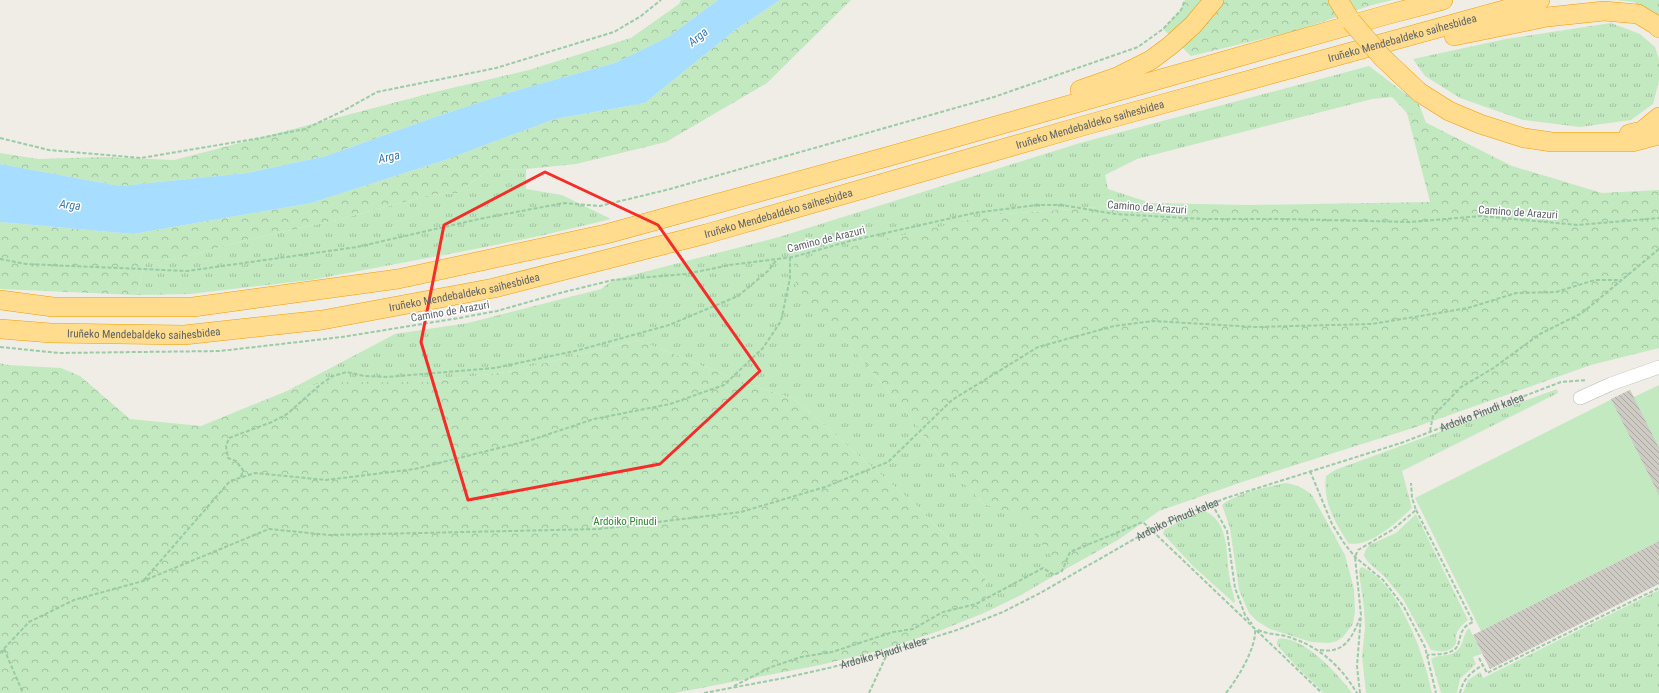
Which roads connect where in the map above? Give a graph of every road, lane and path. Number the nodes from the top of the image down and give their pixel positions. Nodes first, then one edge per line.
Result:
1 (661, 0) edge
2 (1185, 0) edge
3 (1214, 0) edge
4 (1338, 0) edge
5 (1443, 0) edge
6 (1540, 0) edge
7 (1659, 28) edge
8 (1411, 36) junction
9 (1659, 117) edge
10 (1659, 135) edge
11 (0, 138) edge
12 (1595, 142) junction
13 (890, 156) junction
14 (1659, 218) edge
15 (1659, 249) edge
16 (790, 257) junction
17 (0, 259) edge
18 (777, 259) junction
19 (1622, 280) junction
20 (0, 300) edge
21 (0, 329) edge
22 (0, 347) edge
23 (1659, 367) edge
24 (1592, 380) dead end
25 (1580, 398) dead end
26 (1430, 431) junction
27 (1310, 472) junction
28 (241, 477) junction
29 (1411, 483) dead end
30 (1212, 504) junction
31 (1416, 510) junction
32 (1153, 529) junction
33 (1355, 557) junction
34 (143, 581) junction
35 (1659, 588) edge
36 (1361, 615) junction
37 (1255, 628) junction
38 (4, 649) junction
39 (1318, 649) junction
40 (888, 652) junction
41 (0, 653) edge
42 (1427, 654) junction
43 (1479, 658) dead end
44 (1483, 665) junction
45 (732, 687) junction
46 (23, 693) edge
47 (704, 693) edge
48 (869, 693) edge
49 (1226, 693) edge
50 (1322, 693) edge
51 (1359, 693) edge
52 (1436, 693) edge
53 (1460, 693) edge

1 - 11 path
2 - 17 path
3 - 13 highway
4 - 12 highway, bridge
5 - 13 highway
6 - 8 highway, Iruñeko Mendebaldeko saihesbidea
7 - 8 highway
8 - 21 highway, Iruñeko Mendebaldeko saihesbidea
9 - 12 highway
10 - 12 highway
13 - 20 highway
14 - 16 path, Camino de Arazuri
15 - 19 path
16 - 18 path, Camino de Arazuri
16 - 28 path
18 - 22 path, Camino de Arazuri
18 - 28 path
19 - 26 path
19 - 34 path
23 - 25 street
24 - 26 path, Ardoiko Pinudi kalea
26 - 27 path, Ardoiko Pinudi kalea
27 - 30 path, Ardoiko Pinudi kalea
27 - 33 path
28 - 34 path
29 - 31 path
30 - 32 path, Ardoiko Pinudi kalea
30 - 37 path
31 - 33 path
31 - 42 path
32 - 37 path
32 - 40 path, Ardoiko Pinudi kalea
32 - 45 path
33 - 36 path
33 - 42 path
34 - 38 path
35 - 44 path
36 - 39 path
36 - 51 path
37 - 39 path
37 - 49 path
37 - 50 path
38 - 41 path
38 - 46 path
39 - 51 path
40 - 45 path, Ardoiko Pinudi kalea
40 - 48 path
42 - 52 path
43 - 44 path
44 - 53 path
45 - 47 path, Ardoiko Pinudi kalea

